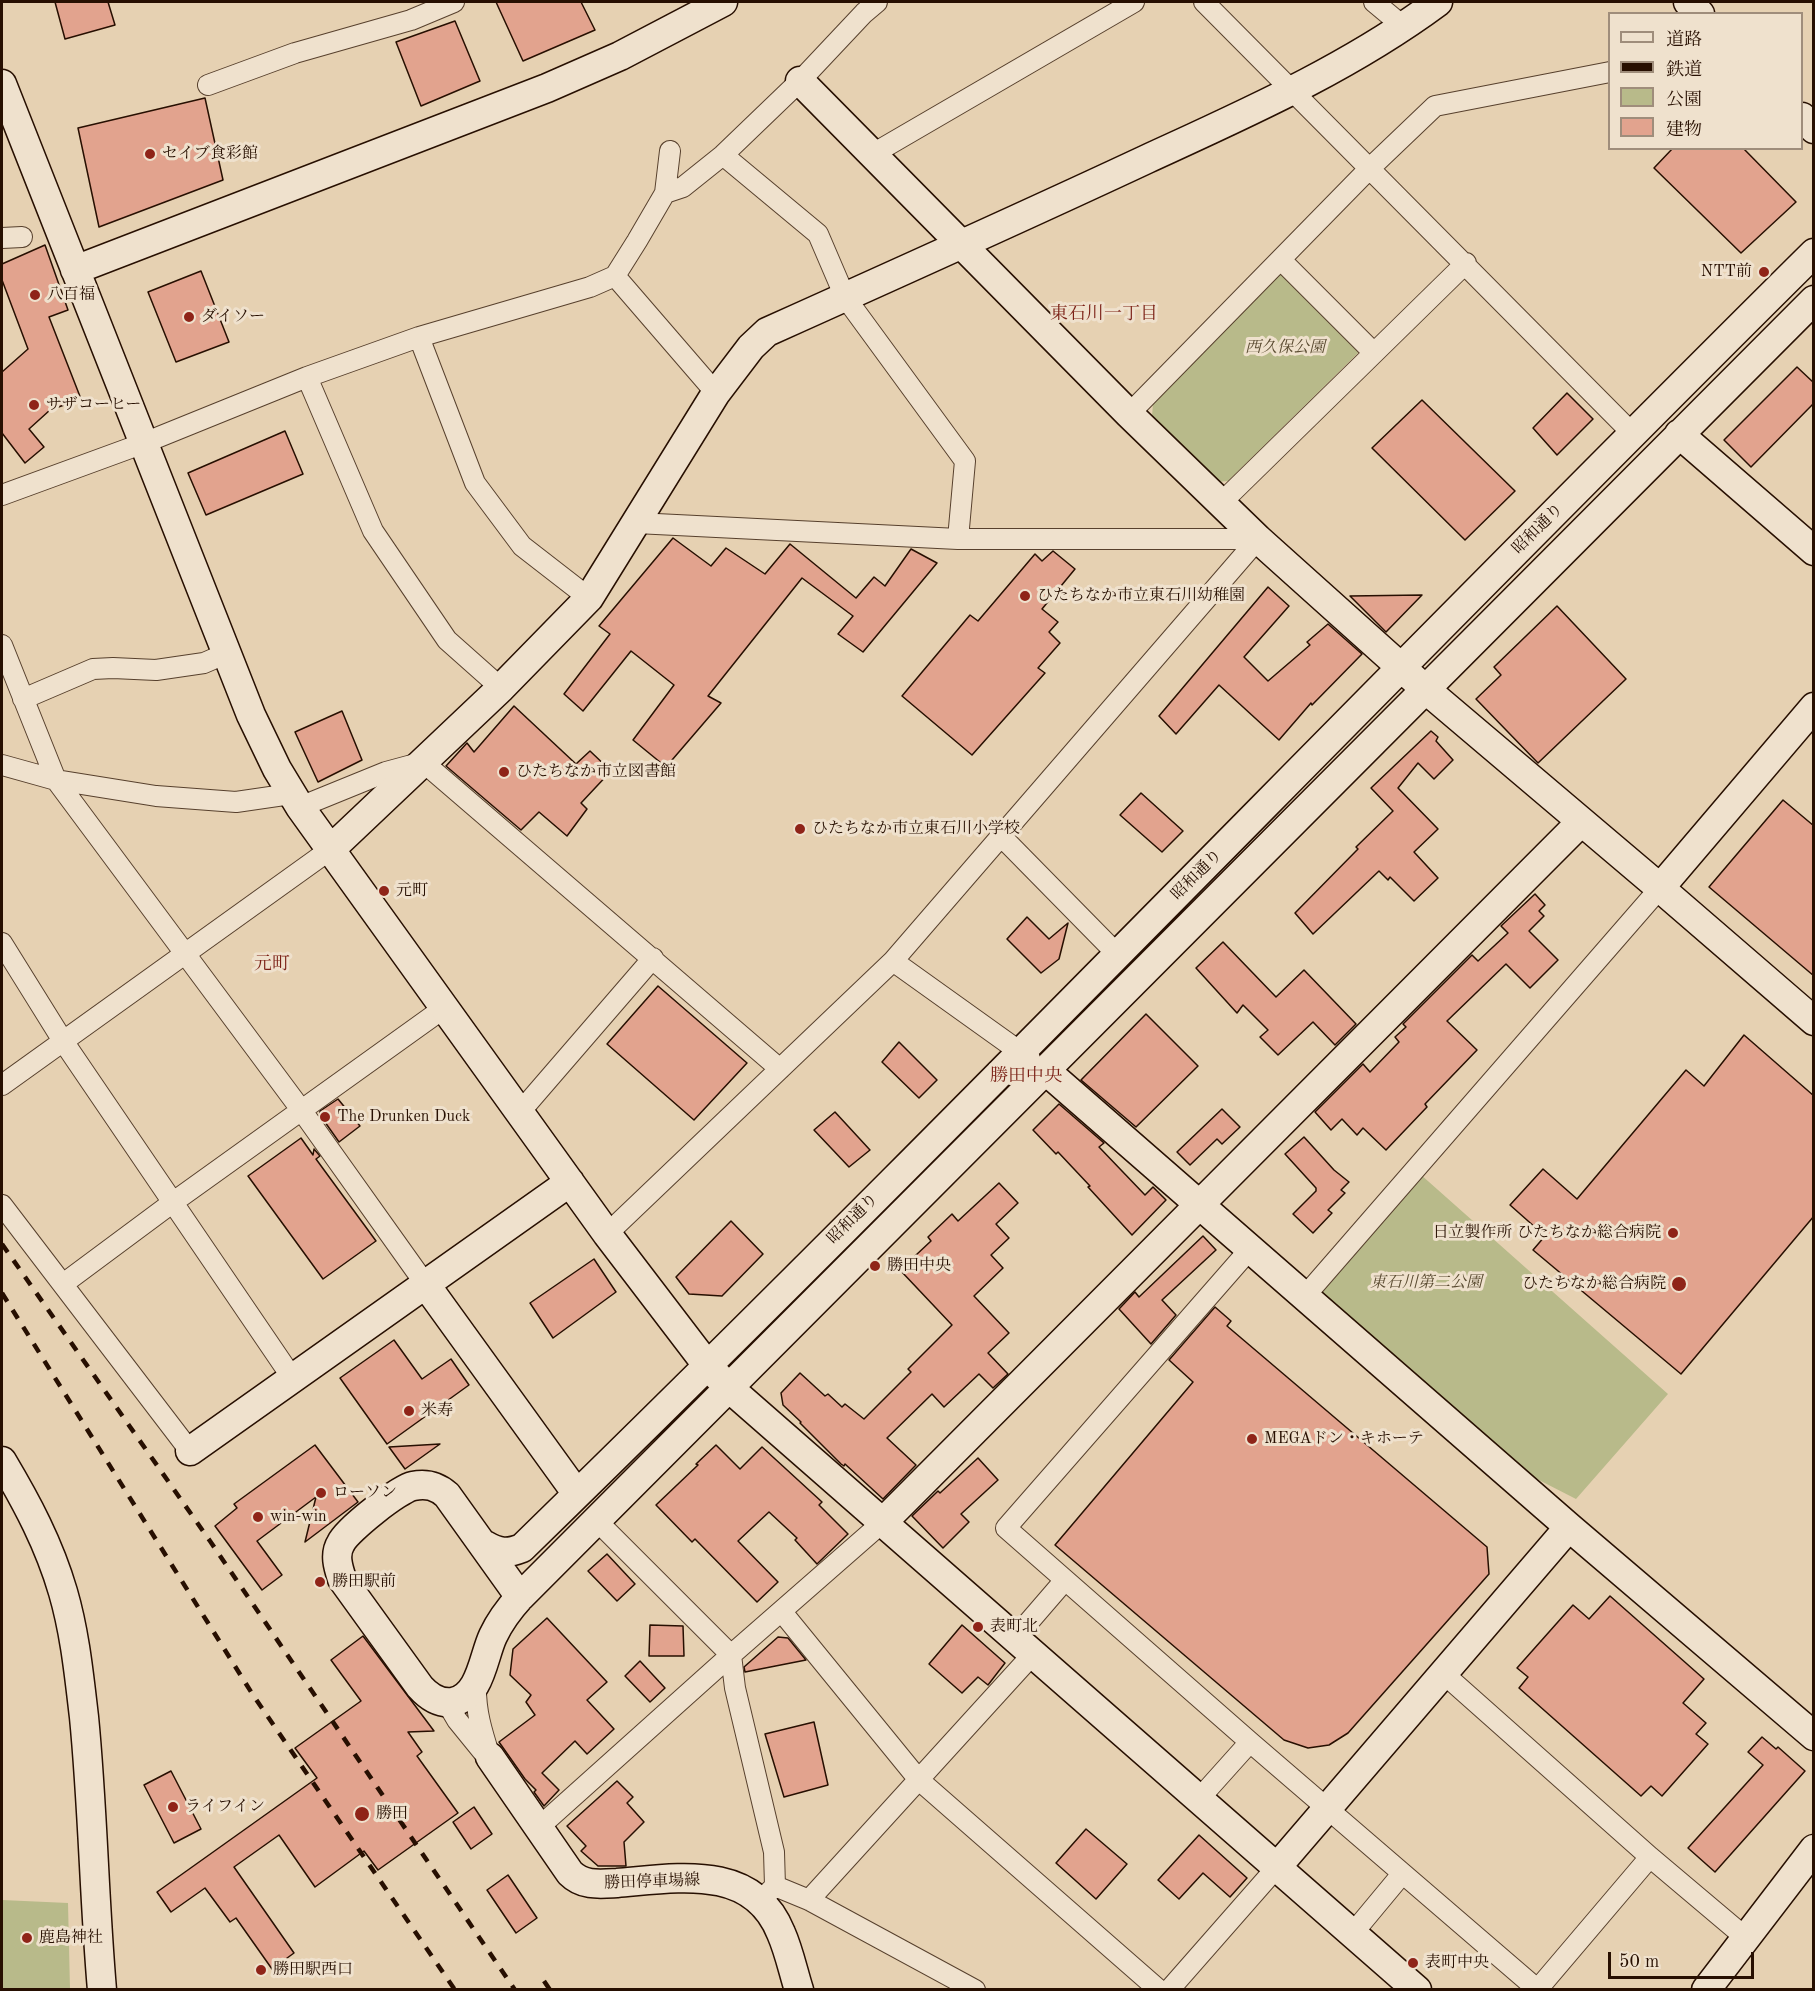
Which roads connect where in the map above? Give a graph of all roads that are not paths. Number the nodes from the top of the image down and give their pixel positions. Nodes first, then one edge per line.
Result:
1 (453, 2) edge
2 (723, 2) edge
3 (877, 2) edge
4 (1134, 2) edge
5 (1204, 2) edge
6 (1374, 2) edge
7 (1438, 2) edge
8 (1404, 27) junction
9 (1608, 72) edge
10 (800, 81) junction
11 (2, 84) edge
12 (208, 85) dead end
13 (1293, 92) junction
14 (1803, 118) edge
15 (1814, 129) edge
16 (670, 151) dead end
17 (723, 155) junction
18 (871, 155) junction
19 (1369, 169) junction
20 (665, 193) junction
21 (22, 237) dead end
22 (2, 238) edge
23 (962, 245) junction
24 (1814, 253) edge
25 (1281, 260) junction
26 (1466, 263) junction
27 (75, 270) junction
28 (615, 276) junction
29 (845, 297) junction
30 (1814, 300) edge
31 (419, 337) junction
32 (1374, 353) junction
33 (307, 377) junction
34 (716, 393) junction
35 (1130, 414) junction
36 (1632, 433) junction
37 (1679, 435) junction
38 (144, 443) junction
39 (2, 495) edge
40 (1221, 503) junction
41 (636, 523) junction
42 (958, 539) junction
43 (1258, 539) junction
44 (1814, 551) edge
45 (589, 598) junction
46 (2, 645) edge
47 (227, 653) junction
48 (1401, 667) junction
49 (501, 688) junction
50 (1424, 688) junction
51 (23, 699) junction
52 (1814, 706) edge
53 (423, 762) junction
54 (2, 765) edge
55 (56, 780) junction
56 (296, 800) junction
57 (1581, 822) junction
58 (1000, 835) junction
59 (331, 849) junction
60 (1660, 888) junction
61 (2, 943) edge
62 (185, 953) junction
63 (1118, 955) junction
64 (653, 958) junction
65 (893, 961) junction
66 (444, 1008) junction
67 (1814, 1021) edge
68 (63, 1041) junction
69 (1020, 1052) junction
70 (780, 1069) junction
71 (1045, 1070) junction
72 (2, 1085) edge
73 (302, 1111) junction
74 (520, 1112) junction
75 (570, 1182) junction
76 (172, 1203) junction
77 (2, 1205) edge
78 (1199, 1205) junction
79 (607, 1234) junction
80 (1250, 1249) junction
81 (63, 1284) junction
82 (426, 1285) junction
83 (1305, 1296) junction
84 (707, 1365) junction
85 (293, 1379) junction
86 (728, 1387) junction
87 (190, 1451) joint
88 (2, 1461) edge
89 (577, 1494) junction
90 (596, 1520) junction
91 (883, 1522) junction
92 (1569, 1527) junction
93 (485, 1545) junction
94 (1065, 1580) junction
95 (520, 1597) junction
96 (782, 1612) junction
97 (1024, 1646) junction
98 (730, 1655) junction
99 (1444, 1674) junction
100 (476, 1683) junction
101 (447, 1702) junction
102 (1814, 1736) edge
103 (1250, 1742) junction
104 (490, 1757) junction
105 (920, 1780) junction
106 (1198, 1800) junction
107 (1328, 1808) junction
108 (538, 1828) junction
109 (1814, 1849) edge
110 (1650, 1857) junction
111 (1277, 1868) junction
112 (1402, 1874) junction
113 (767, 1894) junction
114 (809, 1900) junction
115 (1353, 1933) junction
116 (1746, 1938) junction
117 (102, 1989) edge
118 (799, 1989) edge
119 (975, 1989) edge
120 (1159, 1989) edge
121 (1169, 1989) edge
122 (1417, 1989) edge
123 (1537, 1989) edge
124 (1706, 1989) edge

1 - 12 street
2 - 27 street
3 - 10 street
4 - 18 street
5 - 13 street
6 - 8 street
7 - 8 street
8 - 13 street
9 - 19 street
10 - 17 street
10 - 18 street
11 - 27 street
13 - 19 street
13 - 23 street
14 - 15 street
16 - 20 street
17 - 20 street
17 - 29 street
18 - 23 street
19 - 25 street
19 - 26 street
20 - 28 street
21 - 22 street
23 - 29 street
23 - 35 street
24 - 36 street, 昭和通り
25 - 32 street
25 - 35 street
26 - 32 street
26 - 36 street
27 - 38 street
28 - 31 street
28 - 34 street
29 - 34 street
29 - 42 street
30 - 37 street, 昭和通り
31 - 33 street
31 - 45 street
32 - 40 street
33 - 38 street
33 - 49 street
34 - 41 street
35 - 40 street
36 - 48 street, 昭和通り
37 - 44 street
37 - 50 street, 昭和通り
38 - 39 street
38 - 47 street
40 - 43 street
41 - 42 street
41 - 45 street
42 - 43 street
43 - 48 street
43 - 58 street
45 - 49 street
46 - 51 street
47 - 51 street
47 - 56 street
48 - 50 street
48 - 63 street, 昭和通り
49 - 53 street
50 - 57 street
50 - 71 street, 昭和通り
51 - 55 street
52 - 60 street
53 - 56 street
53 - 59 street
53 - 64 street
54 - 55 street
55 - 56 street
55 - 62 street
56 - 59 street
57 - 60 street
57 - 78 street
58 - 63 street
58 - 65 street
59 - 62 street
59 - 66 street
60 - 67 street
60 - 83 street
61 - 68 street
62 - 68 street
62 - 73 street
63 - 69 street, 昭和通り
64 - 70 street
64 - 74 street
65 - 69 street
65 - 70 street
66 - 73 street
66 - 74 street
68 - 72 street
68 - 76 street
69 - 71 street
69 - 84 street, 昭和通り
70 - 79 street
71 - 78 street
71 - 86 street, 昭和通り
73 - 76 street
73 - 82 street
74 - 75 street
75 - 79 street
75 - 82 street
76 - 81 street
76 - 85 street
77 - 81 street
78 - 80 street
78 - 91 street
79 - 84 street
80 - 83 street
80 - 94 street
81 - 87 street
82 - 85 street
82 - 89 street
83 - 92 street
84 - 86 street
84 - 89 street, 昭和通り
85 - 87 street
86 - 90 street, 昭和通り
86 - 91 street
88 - 117 street
89 - 93 street, 昭和通り
90 - 95 street, 昭和通り
90 - 98 street
91 - 96 street
91 - 97 street
92 - 99 street
92 - 102 street
93 - 95 street
93 - 101 street
94 - 97 street
94 - 103 street
95 - 100 street, 昭和通り
96 - 98 street
96 - 105 street
97 - 105 street
97 - 106 street
98 - 108 street
98 - 113 street
99 - 107 street
99 - 110 street
100 - 101 street
100 - 104 street
101 - 104 street
103 - 106 street
103 - 107 street
104 - 108 street
105 - 114 street
105 - 120 street
106 - 111 street
107 - 111 street
107 - 112 street
108 - 113 street, 勝田停車場線
109 - 116 street
110 - 116 street
110 - 123 street
111 - 115 street
111 - 121 street
112 - 115 street
112 - 123 street
113 - 114 street
113 - 118 street, 勝田停車場線
114 - 119 street
115 - 122 street
116 - 124 street

